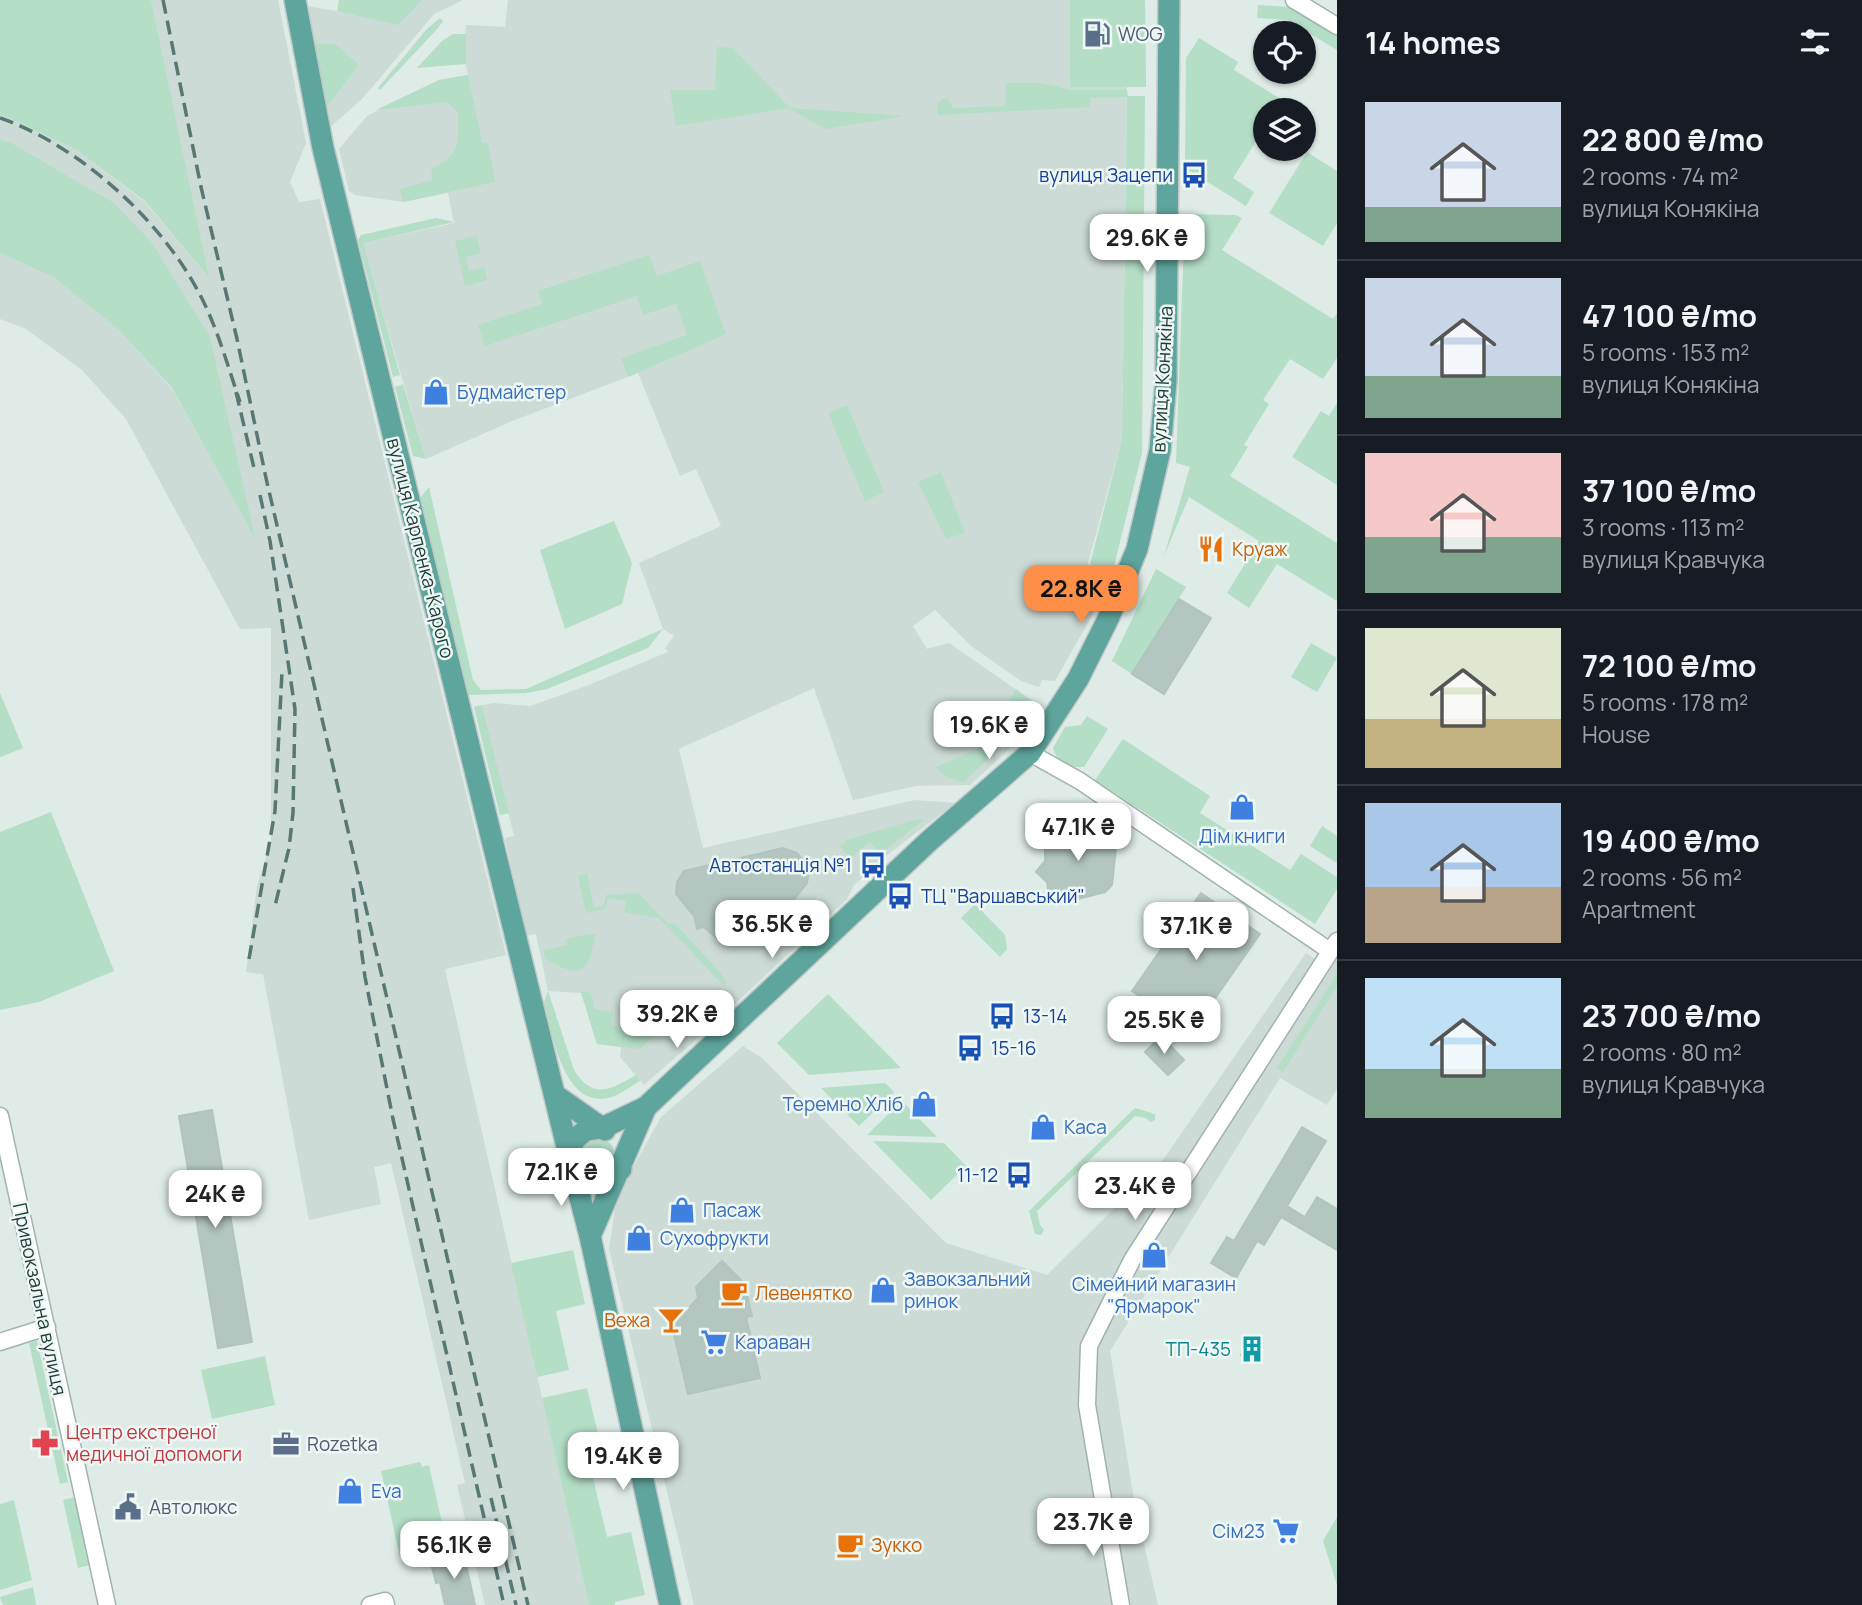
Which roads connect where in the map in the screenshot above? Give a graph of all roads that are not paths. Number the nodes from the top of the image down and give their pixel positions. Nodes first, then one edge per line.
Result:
1 (295, 0) edge
2 (1168, 0) edge
3 (1294, 0) edge
4 (1337, 26) edge
5 (1030, 753) junction
6 (1334, 946) edge
7 (555, 1095) junction
8 (646, 1107) junction
9 (0, 1116) edge
10 (602, 1128) junction
11 (571, 1162) junction
12 (623, 1162) junction
13 (590, 1237) junction
14 (47, 1327) junction
15 (0, 1342) edge
16 (107, 1605) edge
17 (670, 1605) edge
18 (1121, 1605) edge

1 - 7 main road, вулиця Карпенка-Карого
2 - 5 main road, вулиця Конякіна
3 - 4 street
5 - 6 street
5 - 8 main road, вулиця Конякіна
6 - 18 street
7 - 10 main road
7 - 11 main road, вулиця Карпенка-Карого
8 - 10 main road
8 - 12 main road
9 - 14 street, Привокзальна вулиця
10 - 11 main road
10 - 12 main road
11 - 12 main road
11 - 13 main road, вулиця Карпенка-Карого
12 - 13 main road
13 - 17 main road
14 - 15 street
14 - 16 street, Привокзальна вулиця

